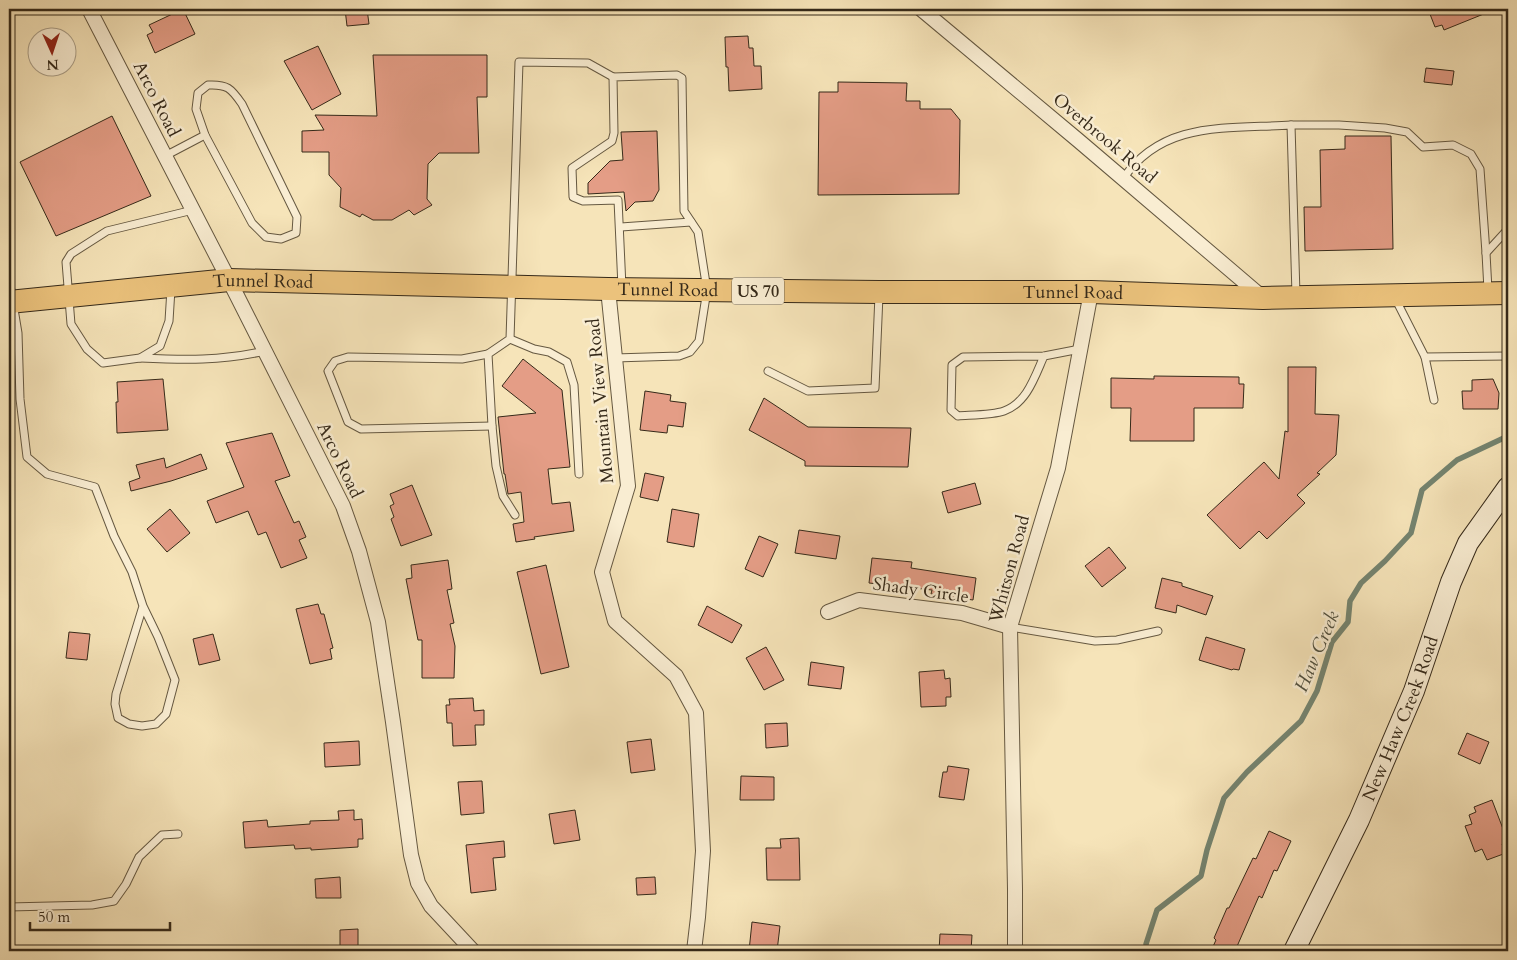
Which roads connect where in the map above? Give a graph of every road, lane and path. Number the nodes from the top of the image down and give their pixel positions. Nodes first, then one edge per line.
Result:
1 (89, 9) edge
2 (921, 9) edge
3 (613, 77) junction
4 (1291, 125) junction
5 (205, 135) junction
6 (165, 156) junction
7 (1123, 179) junction
8 (193, 210) junction
9 (691, 222) junction
10 (621, 227) junction
11 (1508, 229) edge
12 (1486, 253) junction
13 (9, 279) edge
14 (229, 280) junction
15 (172, 286) junction
16 (512, 287) junction
17 (615, 290) junction
18 (706, 290) junction
19 (879, 292) junction
20 (1091, 292) junction
21 (1498, 294) edge
22 (69, 296) junction
23 (1394, 296) junction
24 (1263, 298) junction
25 (1296, 298) junction
26 (11, 302) edge
27 (510, 339) junction
28 (1080, 349) junction
29 (265, 351) junction
30 (488, 354) junction
31 (1044, 356) junction
32 (1508, 356) edge
33 (1425, 357) junction
34 (140, 358) junction
35 (615, 358) junction
36 (768, 371) dead end
37 (1434, 400) dead end
38 (492, 426) junction
39 (579, 474) dead end
40 (1508, 487) edge
41 (516, 515) dead end
42 (143, 606) junction
43 (828, 612) dead end
44 (1010, 627) junction
45 (1158, 631) dead end
46 (178, 834) dead end
47 (9, 908) edge
48 (473, 951) edge
49 (694, 951) edge
50 (1015, 951) edge
51 (1294, 951) edge

1 - 6 street, Arco Road
2 - 7 street, Overbrook Road
3 - 9 lane
3 - 10 lane
3 - 16 lane
4 - 7 lane
4 - 12 lane
4 - 25 lane
5 - 5 lane
5 - 6 lane
6 - 8 street, Arco Road
7 - 24 street, Overbrook Road
8 - 14 street, Arco Road
8 - 22 lane
9 - 10 lane
9 - 18 lane
10 - 17 lane
11 - 12 lane
12 - 21 lane
13 - 26 lane
14 - 15 main road, Tunnel Road / US 70
14 - 16 main road, Tunnel Road / US 70
14 - 29 street, Arco Road
15 - 22 main road, Tunnel Road / US 70
15 - 34 lane
16 - 17 main road, Tunnel Road / US 70
16 - 27 lane
17 - 18 main road, Tunnel Road / US 70
17 - 35 street, Mountain View Road
18 - 19 main road, Tunnel Road / US 70
18 - 35 lane
19 - 20 main road, Tunnel Road / US 70
19 - 36 lane
20 - 24 main road, Tunnel Road / US 70
20 - 28 street, Whitson Road
21 - 23 main road, Tunnel Road / US 70
22 - 26 main road, Tunnel Road / US 70
22 - 34 lane
23 - 25 main road, Tunnel Road / US 70
23 - 33 lane
24 - 25 main road, Tunnel Road / US 70
26 - 42 lane
27 - 30 lane
27 - 39 lane
28 - 31 lane
28 - 44 street, Whitson Road
29 - 34 lane
29 - 48 street, Arco Road
30 - 38 lane
30 - 38 lane
31 - 31 lane
32 - 33 lane
33 - 37 lane
35 - 49 street, Mountain View Road
38 - 41 lane
40 - 51 street, New Haw Creek Road
42 - 42 lane
43 - 44 street, Shady Circle
44 - 45 lane
44 - 50 street, Whitson Road
46 - 47 lane

